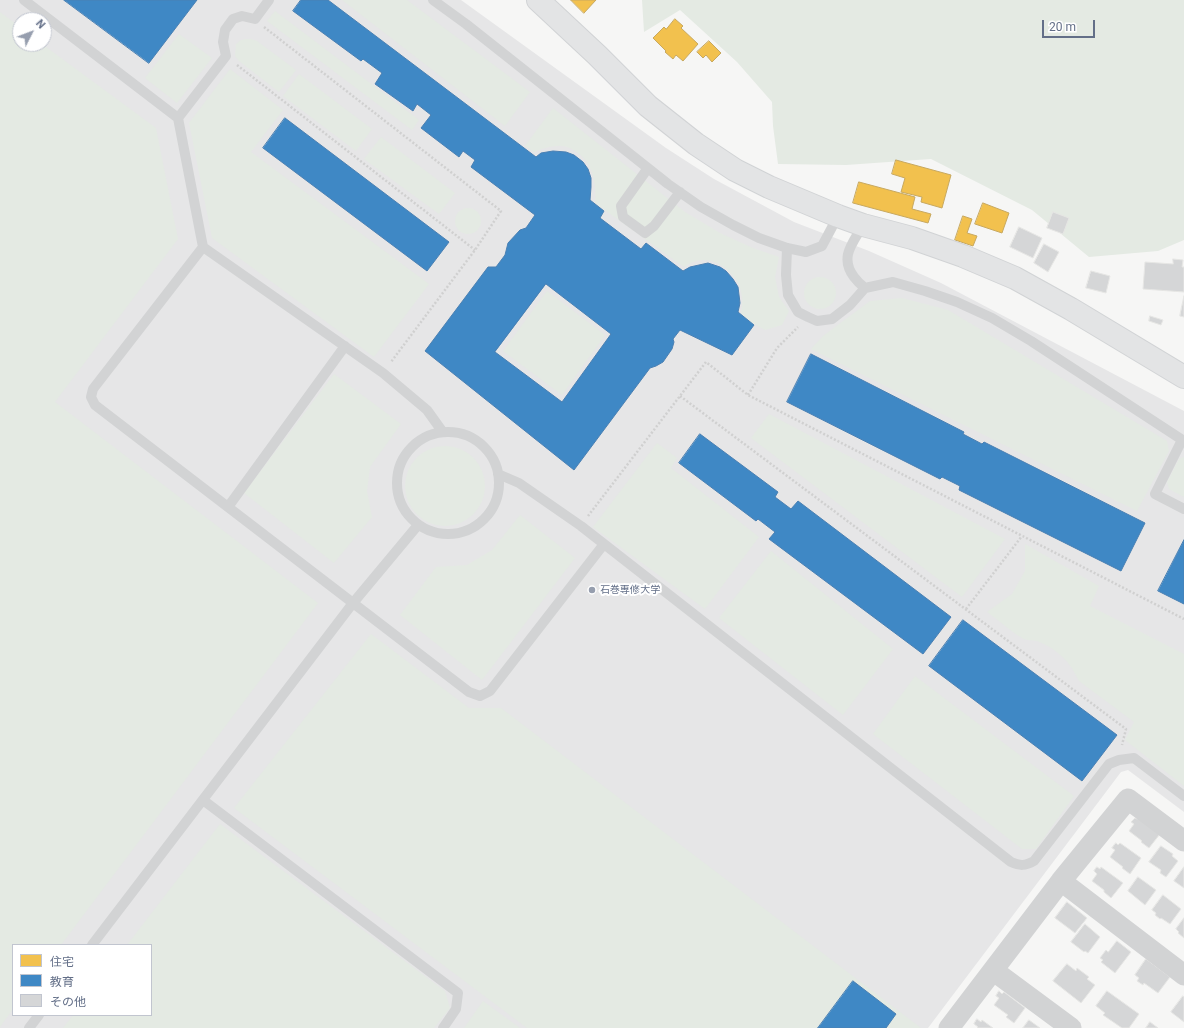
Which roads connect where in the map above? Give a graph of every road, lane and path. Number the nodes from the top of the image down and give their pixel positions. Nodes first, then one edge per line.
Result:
1 (24, 0) edge
2 (269, 0) edge
3 (433, 0) edge
4 (538, 0) edge
5 (255, 19) junction
6 (226, 56) junction
7 (178, 118) junction
8 (648, 168) junction
9 (680, 192) junction
10 (838, 216) junction
11 (863, 225) junction
12 (203, 247) junction
13 (787, 248) junction
14 (475, 250) junction
15 (865, 288) junction
16 (808, 317) junction
17 (345, 346) junction
18 (383, 373) junction
19 (1184, 377) edge
20 (748, 395) junction
21 (680, 396) junction
22 (442, 431) junction
23 (1183, 440) edge
24 (498, 474) junction
25 (228, 507) junction
26 (1184, 509) edge
27 (418, 525) junction
28 (581, 526) junction
29 (1022, 536) junction
30 (604, 544) junction
31 (354, 603) junction
32 (966, 610) junction
33 (1184, 619) edge
34 (1119, 760) junction
35 (1184, 796) edge
36 (203, 800) junction
37 (1184, 841) edge
38 (1062, 881) junction
39 (93, 944) edge
40 (994, 971) junction
41 (1184, 975) edge
42 (38, 1016) edge
43 (29, 1028) edge
44 (443, 1028) edge
45 (949, 1028) edge
46 (1071, 1028) edge

1 - 7 lane
2 - 5 lane
3 - 8 lane
4 - 10 street
5 - 6 lane
5 - 14 path
6 - 7 lane
6 - 14 path
7 - 12 lane
8 - 9 lane
8 - 9 lane
9 - 13 lane
10 - 11 street
10 - 13 lane
11 - 15 lane
11 - 19 street
12 - 17 lane
12 - 25 lane
13 - 16 lane
14 - 18 path
15 - 16 lane
15 - 23 lane
16 - 20 path
17 - 18 lane
17 - 25 lane
18 - 22 lane
20 - 21 path
20 - 29 path
21 - 28 path
21 - 32 path
22 - 24 lane
22 - 27 lane
23 - 26 lane
24 - 27 lane
24 - 28 lane
25 - 31 lane
27 - 31 lane
28 - 30 lane
29 - 32 path
29 - 33 path
30 - 31 lane
30 - 34 lane
31 - 36 lane
32 - 34 path
34 - 35 lane
36 - 39 lane
36 - 44 lane
37 - 38 street
38 - 40 street
38 - 41 street
40 - 45 street
40 - 46 street
42 - 43 lane

